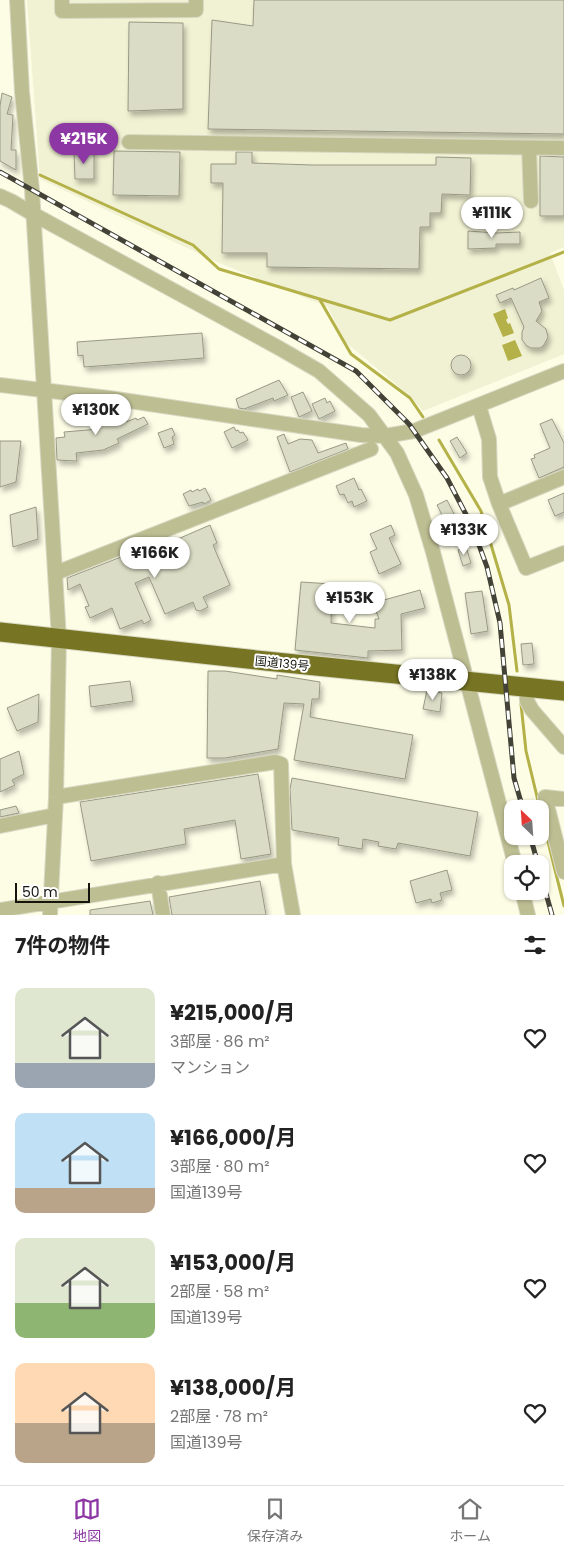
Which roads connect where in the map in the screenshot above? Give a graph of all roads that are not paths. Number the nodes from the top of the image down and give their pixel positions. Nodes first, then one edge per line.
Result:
1 (17, 0) edge
2 (62, 0) edge
3 (196, 0) edge
4 (129, 142) dead end
5 (529, 148) junction
6 (564, 148) edge
7 (0, 196) edge
8 (531, 201) dead end
9 (33, 214) junction
10 (564, 371) edge
11 (0, 385) edge
12 (43, 392) junction
13 (479, 406) junction
14 (386, 436) junction
15 (371, 449) dead end
16 (564, 477) edge
17 (499, 504) junction
18 (564, 553) edge
19 (56, 573) junction
20 (0, 632) edge
21 (59, 639) junction
22 (467, 681) junction
23 (526, 688) junction
24 (564, 691) edge
25 (564, 747) edge
26 (56, 797) junction
27 (564, 799) edge
28 (55, 815) junction
29 (0, 826) edge
30 (513, 855) edge
31 (284, 864) junction
32 (564, 872) edge
33 (158, 883) junction
34 (524, 900) edge
35 (51, 909) edge
36 (0, 910) edge
37 (163, 915) edge
38 (293, 915) edge
39 (528, 915) edge

1 - 9 street
2 - 3 street
4 - 5 street
5 - 6 street
5 - 8 street
7 - 9 street
9 - 12 street
9 - 14 street
10 - 13 street
11 - 12 street
12 - 14 street
12 - 19 street
13 - 14 street
13 - 17 street
14 - 22 street
15 - 19 street
16 - 17 street
17 - 18 street
19 - 21 street
20 - 21 highway, 国道139号
21 - 22 highway, 国道139号
21 - 26 street
22 - 23 highway, 国道139号
22 - 30 street
23 - 24 highway, 国道139号
23 - 25 street
26 - 28 street
26 - 31 street
27 - 32 street
28 - 29 street
28 - 35 street
31 - 33 street
31 - 38 street
33 - 35 street
33 - 37 street
34 - 39 street
35 - 36 street

